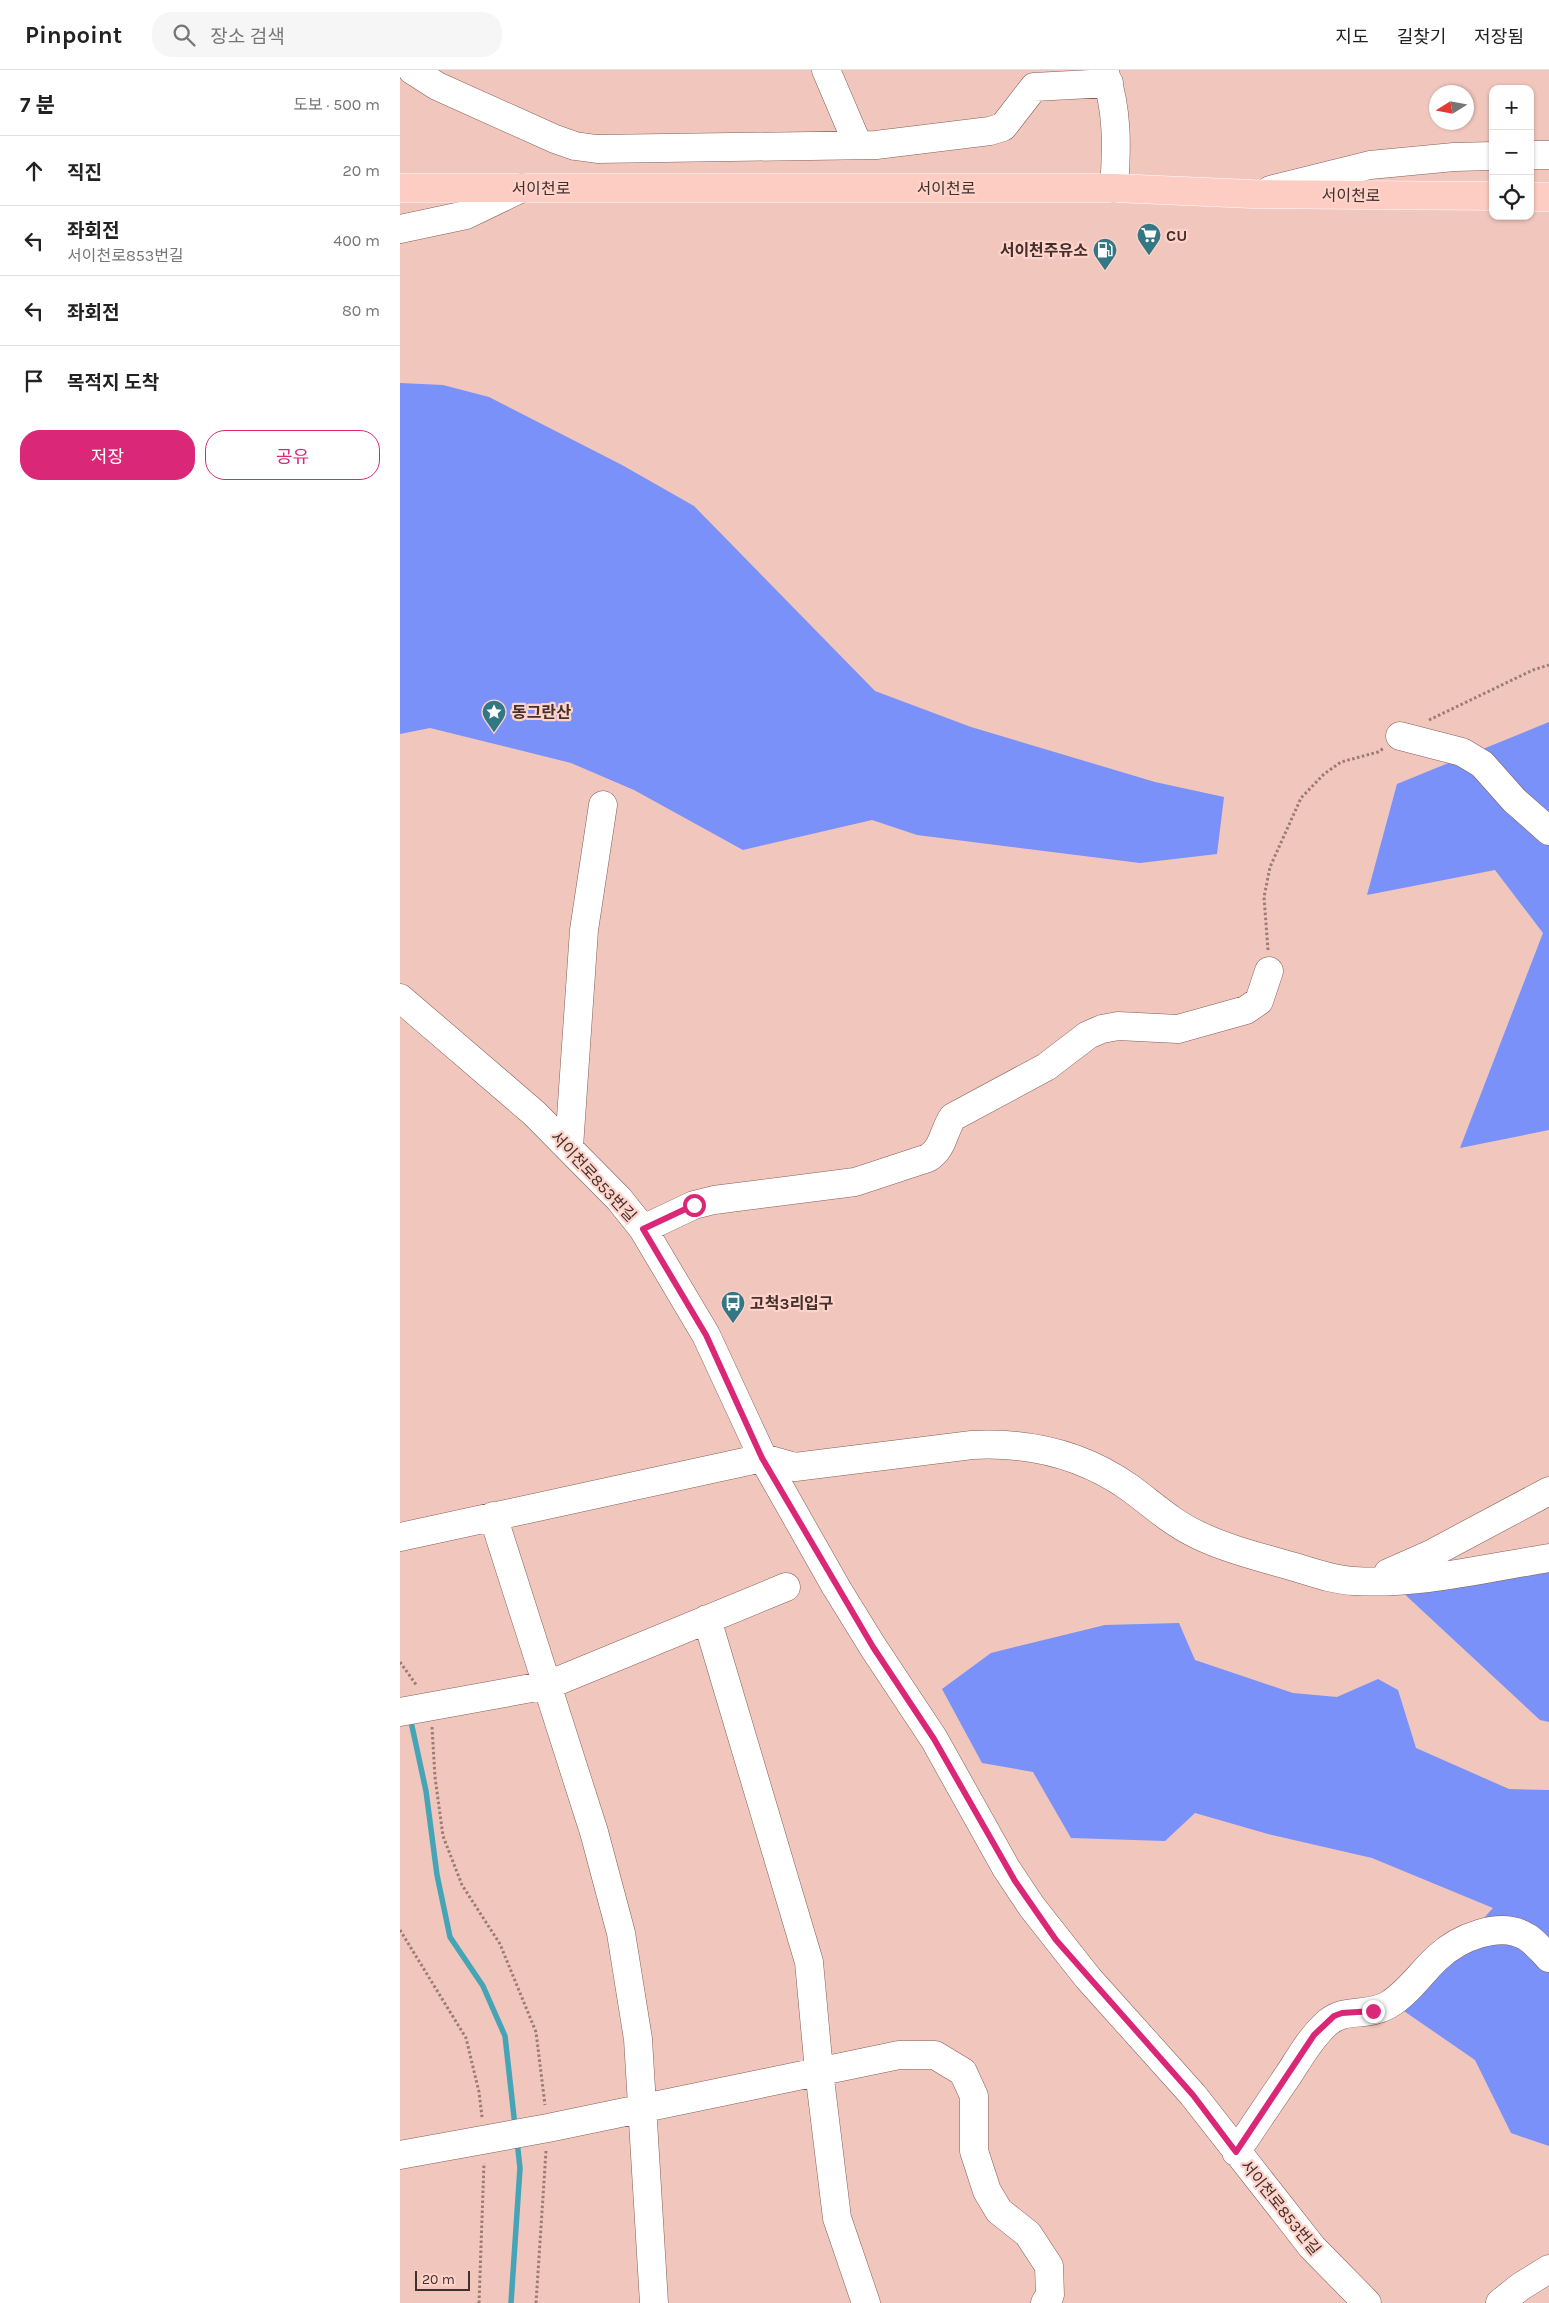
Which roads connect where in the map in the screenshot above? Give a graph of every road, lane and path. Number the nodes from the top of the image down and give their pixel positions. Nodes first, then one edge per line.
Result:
1 (412, 70) edge
2 (826, 70) edge
3 (1106, 76) edge
4 (858, 145) junction
5 (1534, 155) edge
6 (1549, 155) edge
7 (1489, 156) edge
8 (400, 188) edge
9 (522, 188) junction
10 (1114, 188) junction
11 (1252, 194) junction
12 (1489, 196) edge
13 (1534, 196) edge
14 (1549, 197) edge
15 (400, 228) edge
16 (1549, 665) edge
17 (1400, 736) junction
18 (603, 804) dead end
19 (1549, 831) edge
20 (1270, 971) joint
21 (400, 998) edge
22 (569, 1147) junction
23 (643, 1229) junction
24 (762, 1458) junction
25 (1549, 1491) edge
26 (494, 1516) junction
27 (400, 1537) edge
28 (1549, 1558) edge
29 (1372, 1581) junction
30 (786, 1586) dead end
31 (707, 1619) junction
32 (400, 1662) edge
33 (548, 1685) junction
34 (417, 1709) edge
35 (400, 1930) edge
36 (1549, 1958) edge
37 (820, 2071) junction
38 (642, 2108) junction
39 (544, 2128) junction
40 (493, 2138) junction
41 (1236, 2152) junction
42 (400, 2155) edge
43 (1549, 2269) edge
44 (479, 2303) edge
45 (536, 2303) edge
46 (654, 2303) edge
47 (866, 2303) edge
48 (1045, 2303) edge
49 (1367, 2303) edge
50 (1500, 2303) edge

1 - 4 street
2 - 4 street
3 - 4 street
3 - 10 street
5 - 6 street
7 - 11 street
8 - 9 main road, 서이천로
9 - 10 main road, 서이천로
9 - 15 street
10 - 11 main road, 서이천로
11 - 12 main road, 서이천로
13 - 14 main road
16 - 17 path
17 - 19 street
17 - 20 path
18 - 22 street
20 - 23 street
21 - 22 street, 서이천로853번길
22 - 23 street, 서이천로853번길
23 - 24 street, 서이천로853번길
24 - 26 street
24 - 29 street
24 - 41 street, 서이천로853번길
25 - 29 street
26 - 27 street
26 - 33 street
28 - 29 street
30 - 31 street
31 - 33 street
31 - 37 street
32 - 34 path
33 - 34 street
33 - 38 street
34 - 39 path
35 - 40 path
36 - 41 street
37 - 38 street
37 - 47 street
37 - 48 street
38 - 39 street
38 - 46 street
39 - 40 street
39 - 45 path
40 - 42 street
40 - 44 path
41 - 49 street, 서이천로853번길
43 - 50 street

